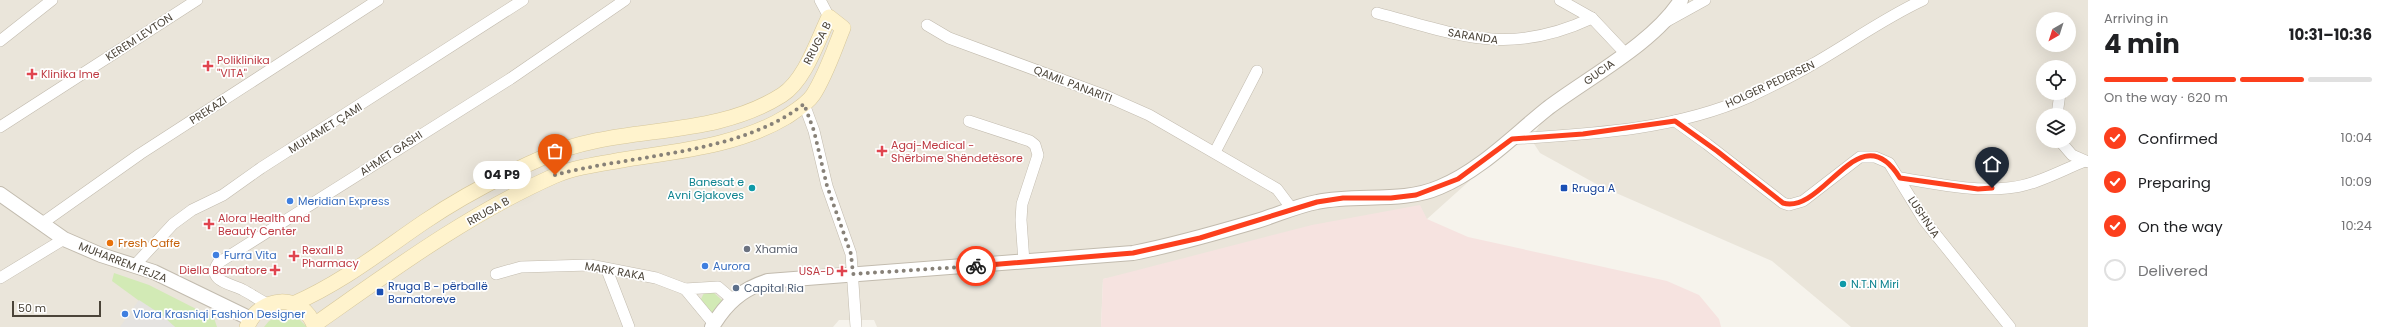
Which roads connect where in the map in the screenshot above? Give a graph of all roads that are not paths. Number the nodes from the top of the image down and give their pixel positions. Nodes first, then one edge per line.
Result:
1 (52, 0) edge
2 (197, 0) edge
3 (378, 0) edge
4 (523, 0) edge
5 (625, 0) edge
6 (820, 0) edge
7 (1560, 0) edge
8 (1681, 0) edge
9 (1705, 0) edge
10 (1923, 0) edge
11 (1574, 3) edge
12 (1377, 13) dead end
13 (829, 17) junction
14 (1592, 18) junction
15 (1663, 23) junction
16 (927, 25) dead end
17 (0, 41) edge
18 (1625, 52) junction
19 (1257, 71) dead end
20 (804, 104) junction
21 (969, 121) dead end
22 (1675, 121) junction
23 (0, 127) edge
24 (1512, 139) junction
25 (2066, 148) edge
26 (1215, 152) junction
27 (2087, 162) edge
28 (1900, 178) junction
29 (0, 194) edge
30 (1292, 208) junction
31 (41, 224) junction
32 (64, 239) junction
33 (1024, 262) junction
34 (135, 265) junction
35 (607, 270) junction
36 (496, 274) dead end
37 (853, 274) junction
38 (0, 278) edge
39 (685, 289) junction
40 (732, 299) junction
41 (268, 304) junction
42 (293, 304) junction
43 (249, 323) edge
44 (713, 325) edge
45 (315, 326) edge
46 (629, 327) edge
47 (856, 327) edge
48 (2010, 327) edge

1 - 17 street
2 - 23 street, KEREM LEVTON
3 - 31 street, PREKAZI
4 - 34 street, MUHAMET ÇAMI
5 - 41 street, AHMET GASHI
6 - 13 street
7 - 11 street
8 - 15 street, GUCIA
9 - 15 street
10 - 22 street, HOLGER PEDERSEN
11 - 14 street
12 - 14 street, SARANDA
13 - 20 main road, RRUGA B
13 - 42 main road, RRUGA B
14 - 18 street
15 - 18 street, GUCIA
16 - 26 street, QAMIL PANARITI
18 - 24 street, GUCIA
19 - 26 street
20 - 37 street
20 - 45 main road, RRUGA B
21 - 33 street
22 - 24 street, HOLGER PEDERSEN
22 - 28 street, LUSHNJA
24 - 30 street
25 - 27 street
26 - 30 street, QAMIL PANARITI
27 - 28 street
28 - 48 street, LUSHNJA
29 - 31 street, MUHARREM FEJZA
30 - 33 street
31 - 32 street, MUHARREM FEJZA
32 - 34 street, MUHARREM FEJZA
32 - 38 street
33 - 37 street
34 - 43 street, MUHARREM FEJZA
35 - 36 street, MARK RAKA
35 - 39 street, MARK RAKA
35 - 46 street
37 - 40 street
37 - 47 street
39 - 40 street, MARK RAKA
39 - 44 street, MARK RAKA
40 - 44 street
41 - 42 main road
41 - 43 main road
42 - 45 main road

